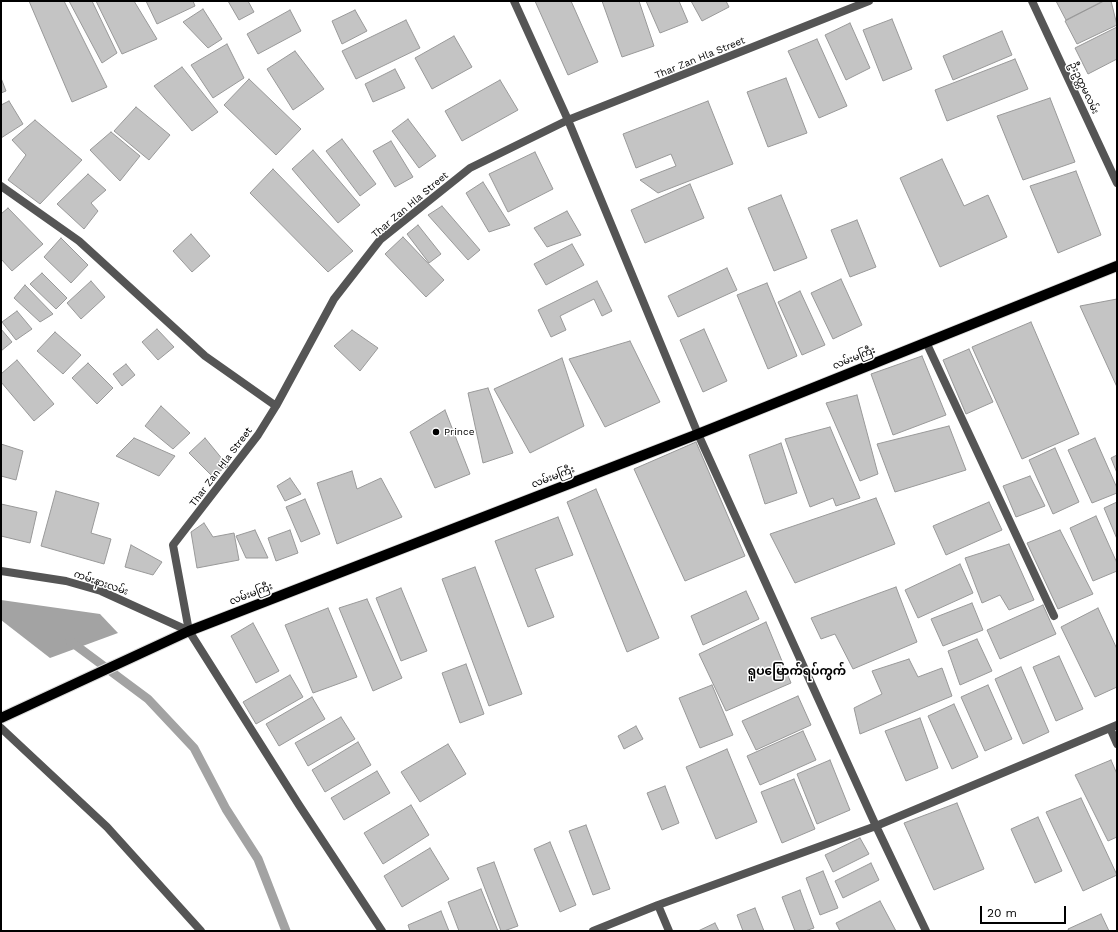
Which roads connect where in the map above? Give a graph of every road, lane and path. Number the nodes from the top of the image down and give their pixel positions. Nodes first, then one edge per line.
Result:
1 (514, 1) edge
2 (869, 1) edge
3 (1032, 1) edge
4 (568, 120) junction
5 (1117, 183) edge
6 (1, 186) edge
7 (1117, 266) edge
8 (926, 342) junction
9 (276, 406) junction
10 (698, 434) junction
11 (1, 571) edge
12 (1054, 616) dead end
13 (189, 631) junction
14 (1, 718) edge
15 (1113, 727) edge
16 (1, 728) edge
17 (1117, 744) edge
18 (876, 826) junction
19 (658, 905) junction
20 (201, 931) edge
21 (382, 931) edge
22 (592, 931) edge
23 (669, 931) edge
24 (926, 931) edge

1 - 4 street
2 - 4 street, Thar Zan Hla Street
3 - 5 street, ဦးဥတ္တမလမ်း
4 - 9 street, Thar Zan Hla Street
4 - 10 street
6 - 9 street
7 - 8 main road, လမ်းမကြီး
8 - 10 main road, လမ်းမကြီး
8 - 12 street
9 - 13 street, Thar Zan Hla Street
10 - 13 main road, လမ်းမကြီး
10 - 18 street
11 - 13 street, ကမ်းနားလမ်း
13 - 14 main road, လမ်းမကြီး
13 - 21 street
15 - 17 street
15 - 18 street
16 - 20 street
18 - 19 street
18 - 24 street
19 - 22 street
19 - 23 street

